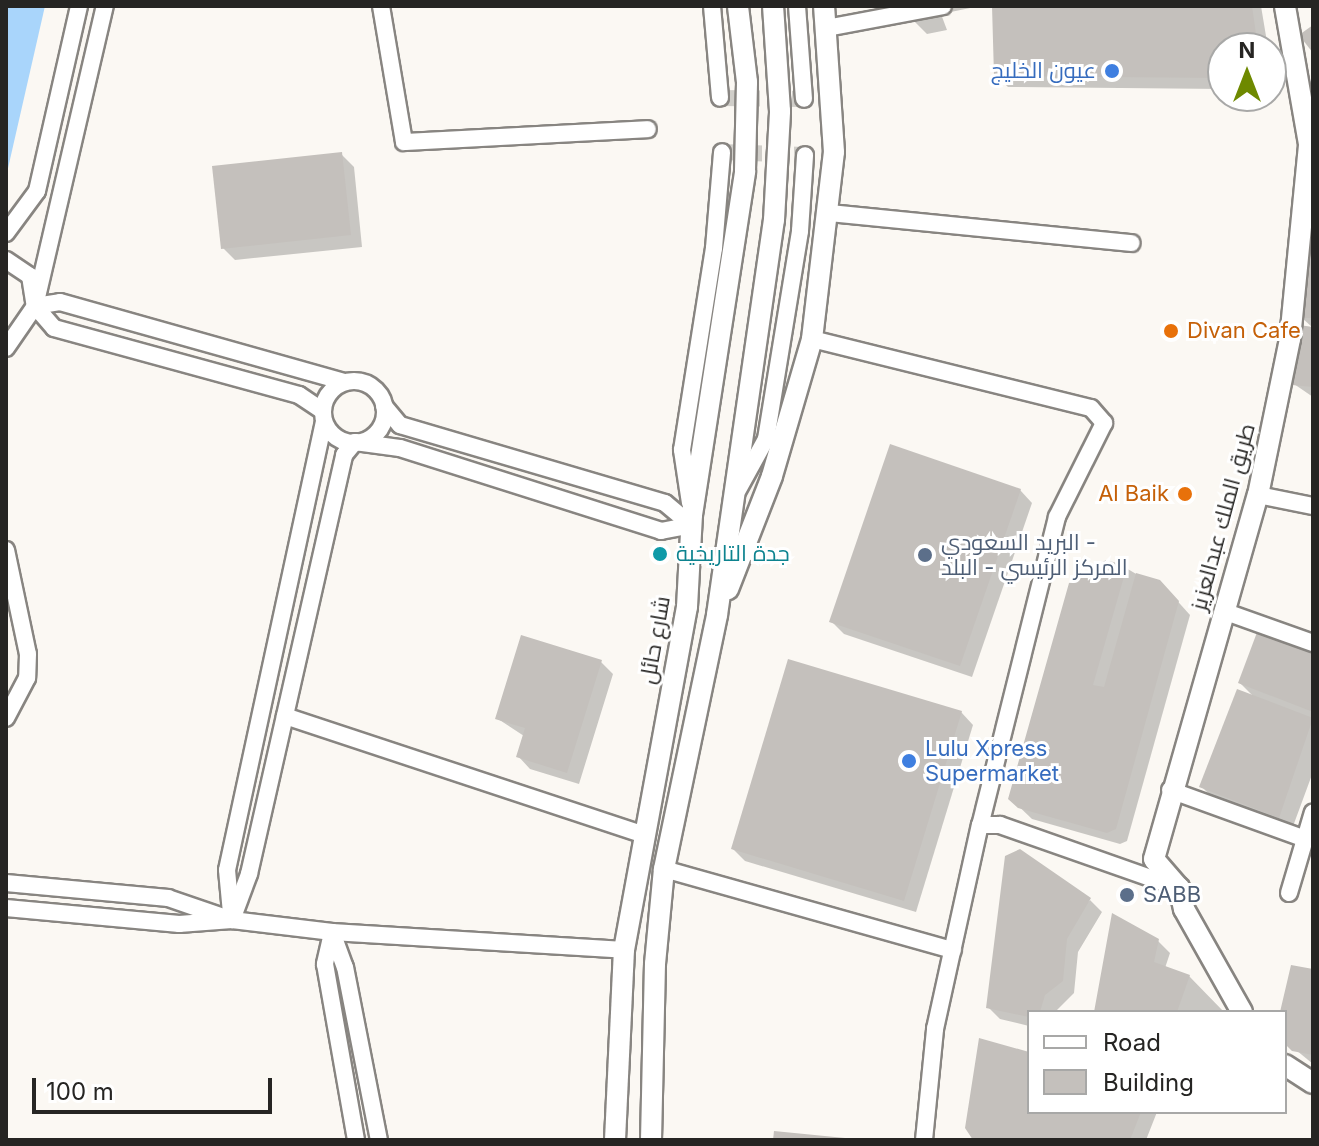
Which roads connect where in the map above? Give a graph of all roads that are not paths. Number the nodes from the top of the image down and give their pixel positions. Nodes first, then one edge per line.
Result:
1 (79, 6) edge
2 (105, 6) edge
3 (381, 6) edge
4 (712, 6) edge
5 (738, 6) edge
6 (773, 6) edge
7 (797, 6) edge
8 (824, 6) edge
9 (943, 6) edge
10 (1285, 6) edge
11 (827, 28) junction
12 (720, 98) dead end
13 (804, 99) dead end
14 (648, 129) dead end
15 (722, 152) dead end
16 (805, 155) dead end
17 (830, 213) junction
18 (1307, 223) edge
19 (6, 233) edge
20 (1132, 243) dead end
21 (6, 260) edge
22 (35, 306) junction
23 (812, 339) junction
24 (6, 348) edge
25 (345, 382) junction
26 (384, 406) junction
27 (324, 416) junction
28 (355, 442) junction
29 (1258, 495) junction
30 (730, 506) junction
31 (1313, 506) edge
32 (692, 520) junction
33 (6, 550) edge
34 (1223, 611) junction
35 (717, 615) junction
36 (1313, 643) edge
37 (285, 716) junction
38 (6, 718) edge
39 (1170, 790) junction
40 (1313, 812) edge
41 (980, 825) junction
42 (642, 834) junction
43 (1305, 839) junction
44 (664, 869) junction
45 (6, 883) edge
46 (1179, 888) junction
47 (1289, 893) dead end
48 (6, 908) edge
49 (232, 920) junction
50 (332, 932) junction
51 (624, 950) junction
52 (953, 950) junction
53 (1241, 1010) edge
54 (1287, 1066) edge
55 (1313, 1083) edge
56 (356, 1140) edge
57 (379, 1140) edge
58 (615, 1140) edge
59 (651, 1140) edge
60 (924, 1140) edge

1 - 19 street
2 - 22 street
3 - 14 street
4 - 12 street
5 - 32 main road, شارع حائل
6 - 30 main road
7 - 13 street
8 - 11 main road
9 - 11 street
10 - 18 main road, طريق الملك عبدالعزيز
11 - 17 main road
15 - 32 street
16 - 30 street
17 - 20 street
17 - 23 main road
18 - 29 main road, طريق الملك عبدالعزيز
21 - 22 street
22 - 24 street
22 - 25 street
22 - 27 street
23 - 35 main road
23 - 41 street
25 - 26 street
25 - 27 street
26 - 28 street
26 - 32 street
27 - 28 street
27 - 49 street
28 - 32 street
28 - 37 street
29 - 31 street
29 - 34 main road, طريق الملك عبدالعزيز
30 - 35 main road
32 - 42 main road, شارع حائل
33 - 38 street
34 - 36 street
34 - 39 main road, طريق الملك عبدالعزيز
35 - 44 main road
37 - 42 street
37 - 49 street
39 - 43 street
39 - 46 main road, طريق الملك عبدالعزيز
40 - 43 street
41 - 46 street
41 - 52 street
42 - 51 main road, شارع حائل
43 - 47 street
44 - 52 street
44 - 59 main road
45 - 49 street
46 - 53 main road, طريق الملك عبدالعزيز
48 - 49 street
49 - 50 street
50 - 51 street
50 - 56 street
50 - 57 street
51 - 58 main road, شارع حائل
52 - 60 street
54 - 55 main road

